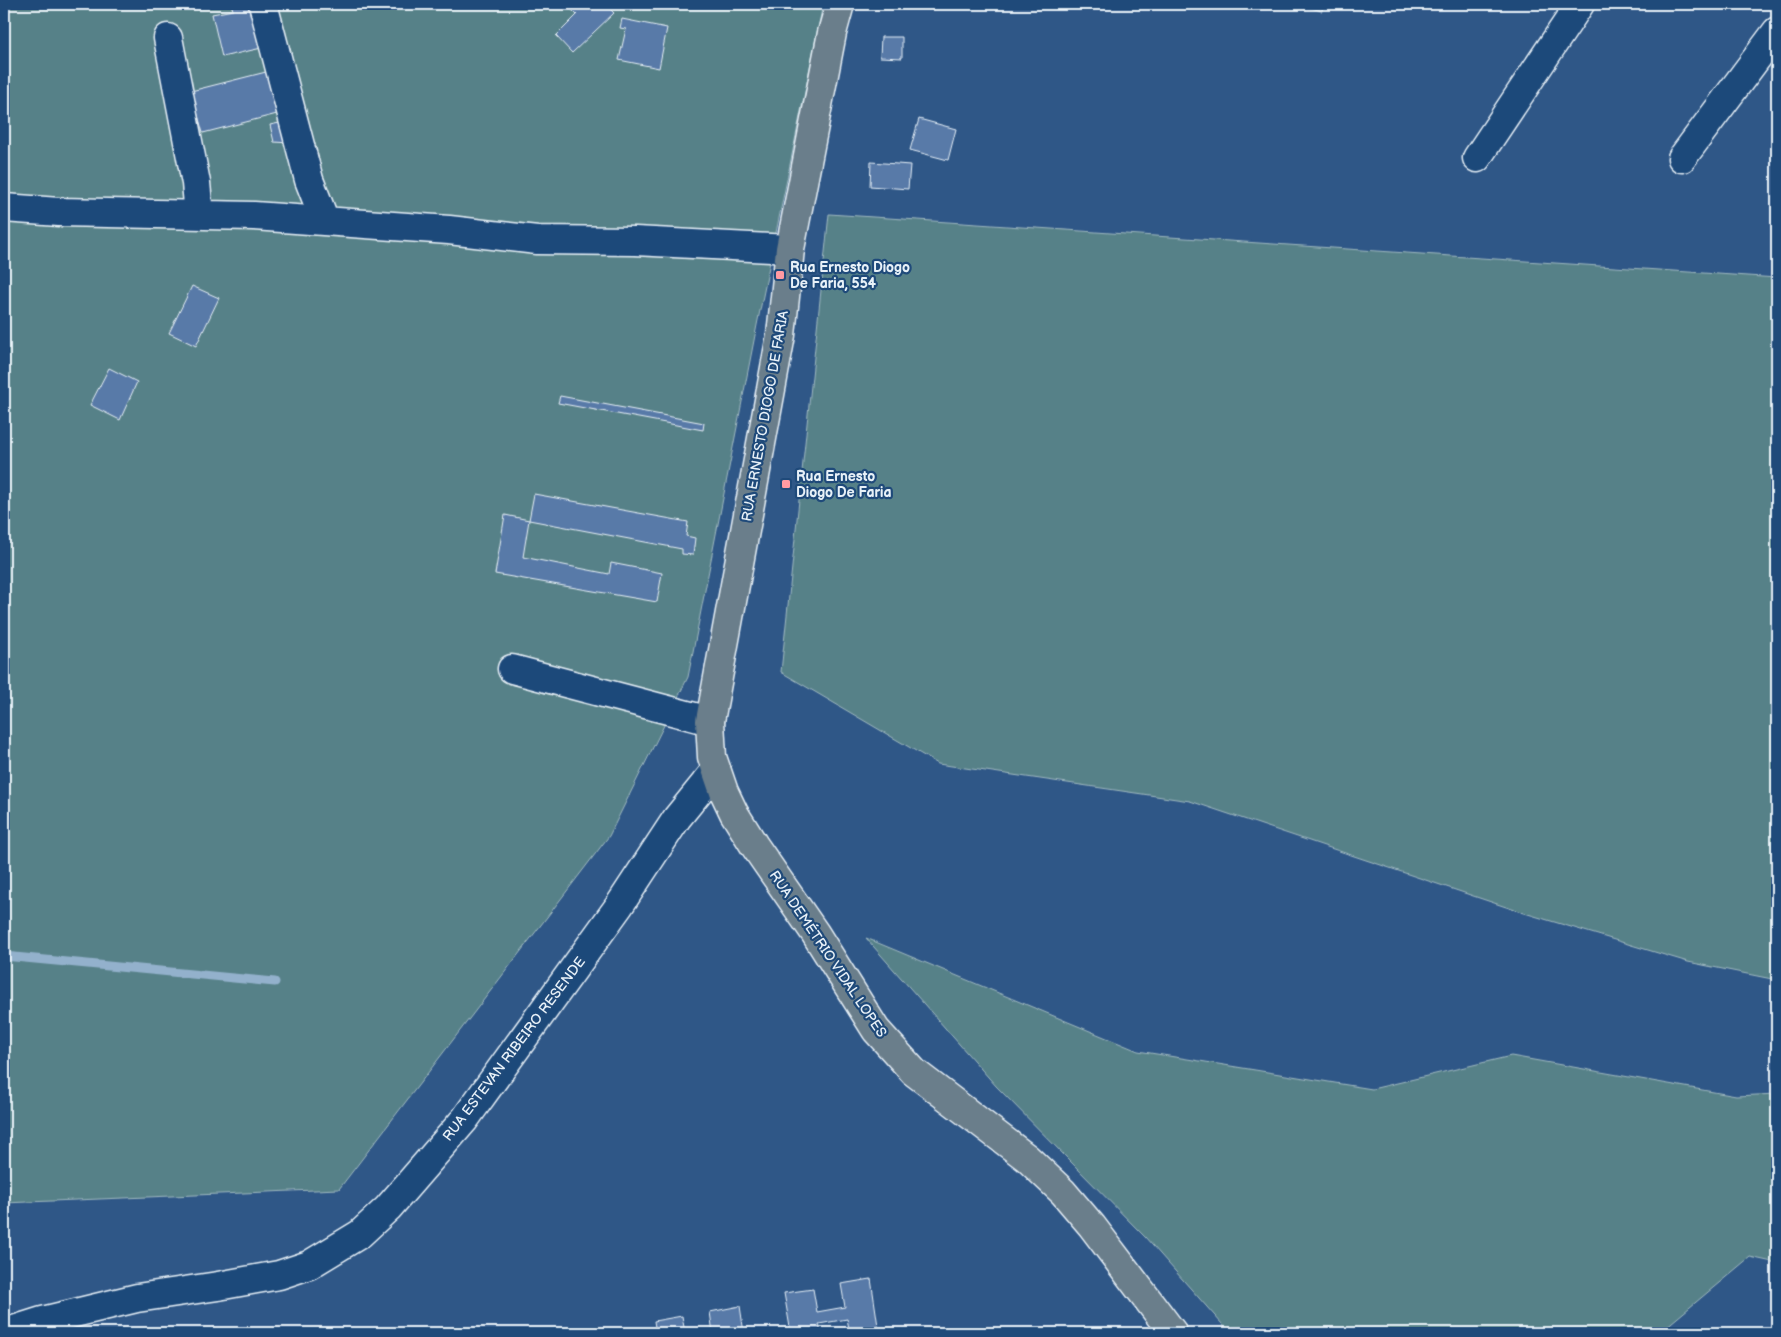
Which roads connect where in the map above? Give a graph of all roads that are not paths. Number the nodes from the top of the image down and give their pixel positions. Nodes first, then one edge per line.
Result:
1 (263, 4) edge
2 (840, 4) edge
3 (1580, 4) edge
4 (1777, 31) edge
5 (168, 38) dead end
6 (1477, 158) dead end
7 (1682, 158) dead end
8 (4, 208) edge
9 (199, 215) junction
10 (325, 221) junction
11 (790, 248) junction
12 (512, 669) dead end
13 (710, 721) junction
14 (716, 770) junction
15 (4, 1333) edge
16 (1172, 1333) edge

1 - 10 street
2 - 11 main road, RUA ERNESTO DIOGO DE FARIA
3 - 6 street
4 - 7 street
5 - 9 street
8 - 9 street
9 - 10 street
10 - 11 street
11 - 13 main road, RUA ERNESTO DIOGO DE FARIA
12 - 13 street
13 - 14 main road, RUA ERNESTO DIOGO DE FARIA
14 - 15 street, RUA ESTEVAN RIBEIRO RESENDE
14 - 16 main road, RUA DEMÉTRIO VIDAL LOPES

